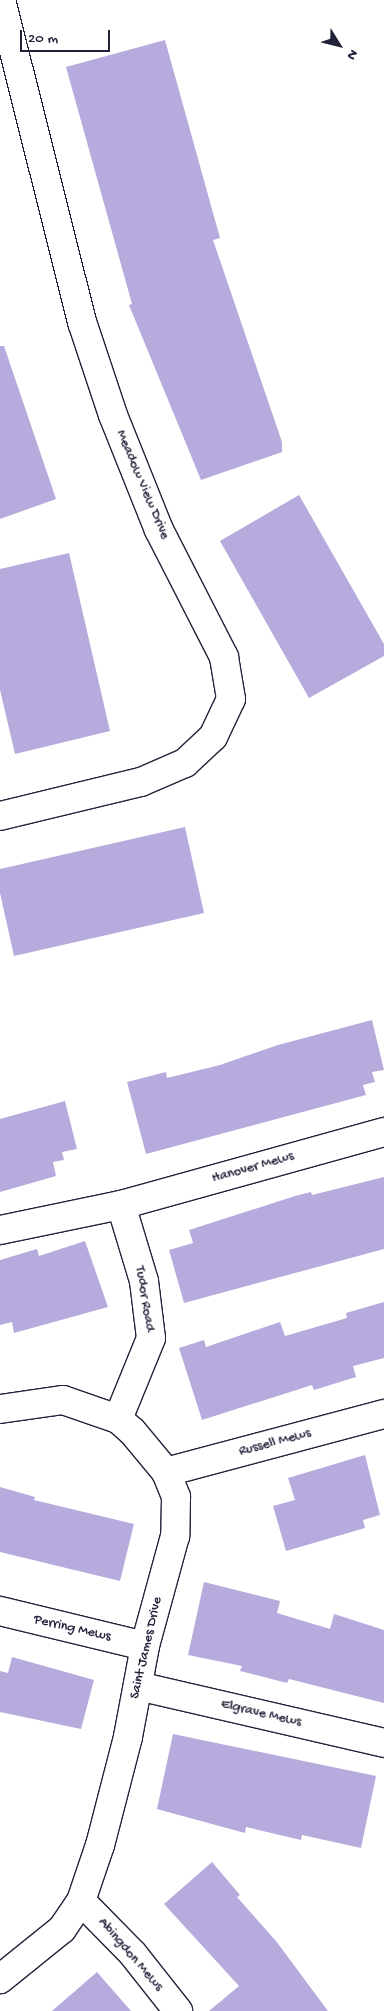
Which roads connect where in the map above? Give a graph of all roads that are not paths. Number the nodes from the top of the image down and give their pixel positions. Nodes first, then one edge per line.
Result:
1 (1, 0) edge
2 (0, 816) edge
3 (384, 1132) edge
4 (121, 1205) junction
5 (0, 1230) edge
6 (0, 1409) edge
7 (384, 1414) edge
8 (118, 1419) junction
9 (166, 1472) junction
10 (0, 1612) edge
11 (145, 1646) junction
12 (138, 1686) junction
13 (384, 1743) edge
14 (81, 1901) junction
15 (0, 1979) edge
16 (178, 2011) edge

1 - 2 street, Meadow View Drive
3 - 4 street, Hanover Mews
4 - 5 street, Hanover Mews
4 - 8 street, Tudor Road
6 - 8 street, Saint James Drive
7 - 9 street, Russell Mews
8 - 9 street, Saint James Drive
9 - 11 street, Saint James Drive
10 - 11 street, Perring Mews
11 - 12 street, Saint James Drive
12 - 13 street, Elgrave Mews
12 - 14 street, Saint James Drive
14 - 15 street, Saint James Drive
14 - 16 street, Abingdon Mews

